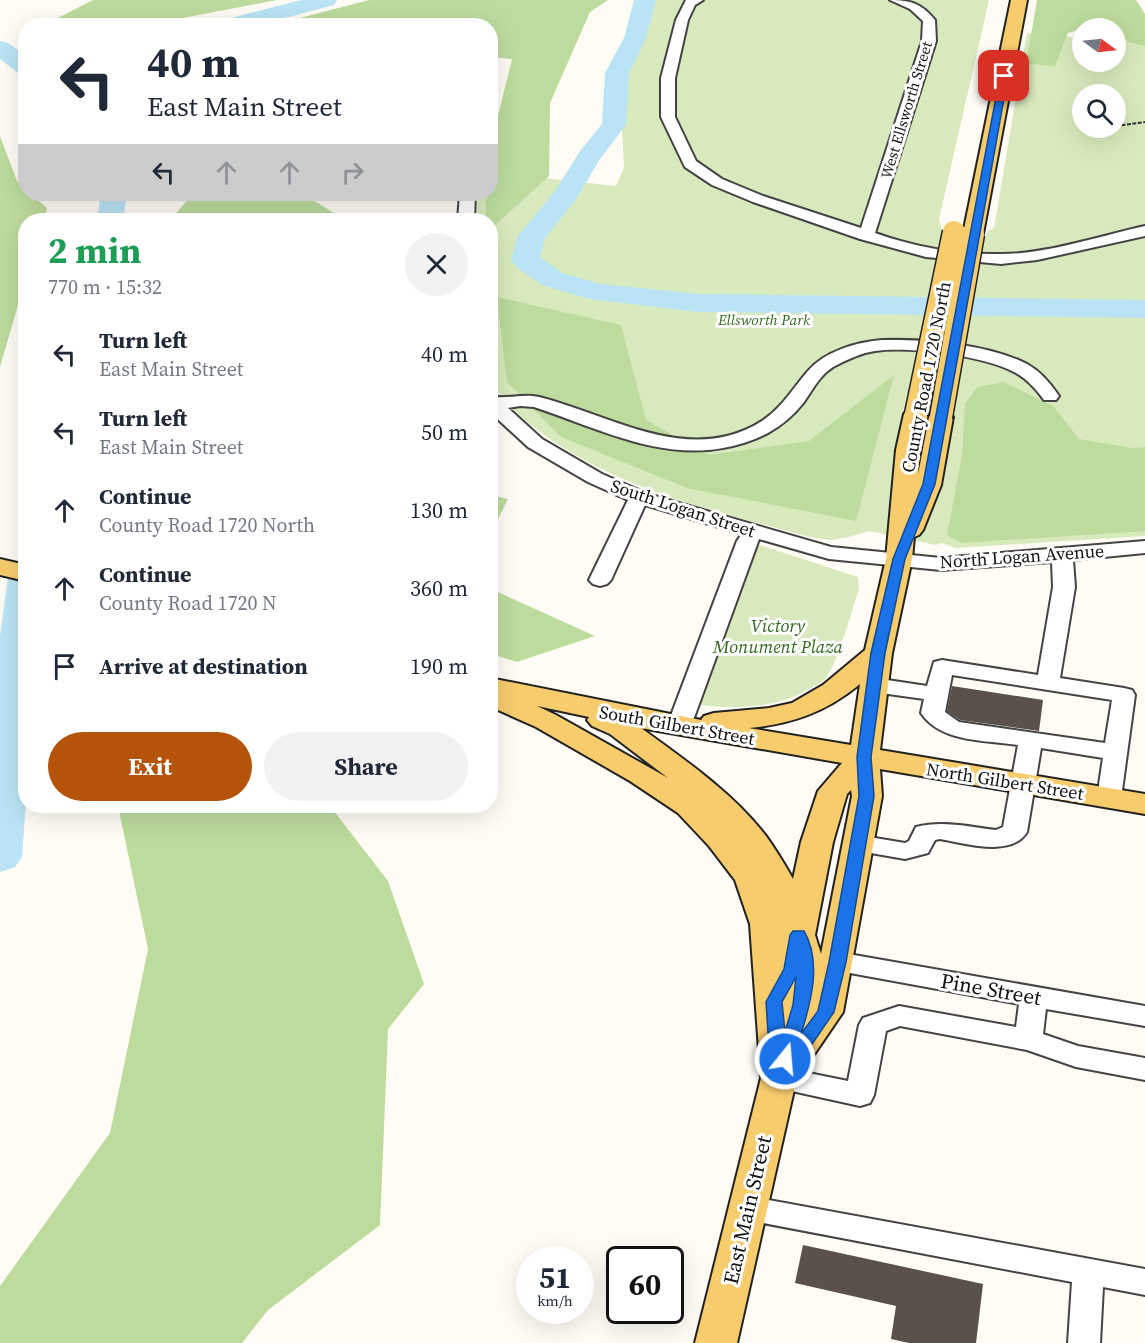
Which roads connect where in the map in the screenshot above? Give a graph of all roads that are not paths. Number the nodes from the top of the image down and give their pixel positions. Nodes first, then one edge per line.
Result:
1 (697, 0) edge
2 (896, 0) edge
3 (1004, 0) edge
4 (1018, 0) edge
5 (969, 163) dead end
6 (959, 209) dead end
7 (1145, 231) edge
8 (964, 233) junction
9 (866, 236) junction
10 (1050, 396) dead end
11 (498, 402) edge
12 (498, 409) edge
13 (641, 498) junction
14 (753, 532) junction
15 (1145, 547) edge
16 (1062, 555) junction
17 (899, 559) junction
18 (0, 567) edge
19 (18, 571) edge
20 (600, 580) dead end
21 (878, 653) junction
22 (1048, 684) junction
23 (874, 685) junction
24 (498, 690) edge
25 (937, 694) junction
26 (498, 698) edge
27 (552, 712) junction
28 (679, 726) junction
29 (1031, 740) junction
30 (1116, 752) junction
31 (864, 757) junction
32 (1025, 784) junction
33 (1109, 798) junction
34 (1145, 804) edge
35 (858, 843) junction
36 (798, 935) junction
37 (837, 962) junction
38 (1033, 996) junction
39 (774, 1002) junction
40 (1145, 1016) edge
41 (1029, 1040) junction
42 (1145, 1069) edge
43 (779, 1078) junction
44 (747, 1208) junction
45 (1088, 1272) junction
46 (1145, 1282) edge
47 (716, 1343) edge
48 (1084, 1343) edge

1 - 9 street
2 - 9 street, West Ellsworth Street
3 - 5 main road
4 - 8 main road
6 - 8 main road
7 - 9 street
8 - 17 main road, County Road 1720 North, bridge
8 - 17 main road, County Road 1720 North, bridge
10 - 11 street
12 - 13 street, South Logan Street
13 - 14 street, South Logan Street
13 - 20 street
14 - 17 street, South Logan Street
14 - 28 street
15 - 16 street, North Logan Avenue
16 - 17 street, North Logan Avenue
16 - 22 street
17 - 21 main road, County Road 1720 North
18 - 19 main road
21 - 23 main road, County Road 1720 North
21 - 28 main road
22 - 25 street
22 - 30 street
23 - 25 street
23 - 31 main road, County Road 1720 North
24 - 27 main road, South Gilbert Street
25 - 29 street
26 - 27 main road
27 - 28 main road, South Gilbert Street
27 - 36 main road
27 - 39 main road, East Main Street
28 - 31 main road, South Gilbert Street
29 - 30 street
29 - 32 street
30 - 33 street
31 - 32 main road, North Gilbert Street
31 - 35 main road, East Main Street
31 - 36 main road
32 - 33 main road, North Gilbert Street
32 - 35 street
33 - 34 main road, North Gilbert Street
35 - 37 main road, East Main Street
36 - 39 main road
36 - 43 main road
37 - 38 street, Pine Street
37 - 43 main road, East Main Street
38 - 40 street, Pine Street
38 - 41 street
39 - 43 main road, East Main Street
41 - 42 street
41 - 43 street
43 - 44 main road, East Main Street
44 - 45 street
44 - 47 main road, East Main Street
45 - 46 street
45 - 48 street

